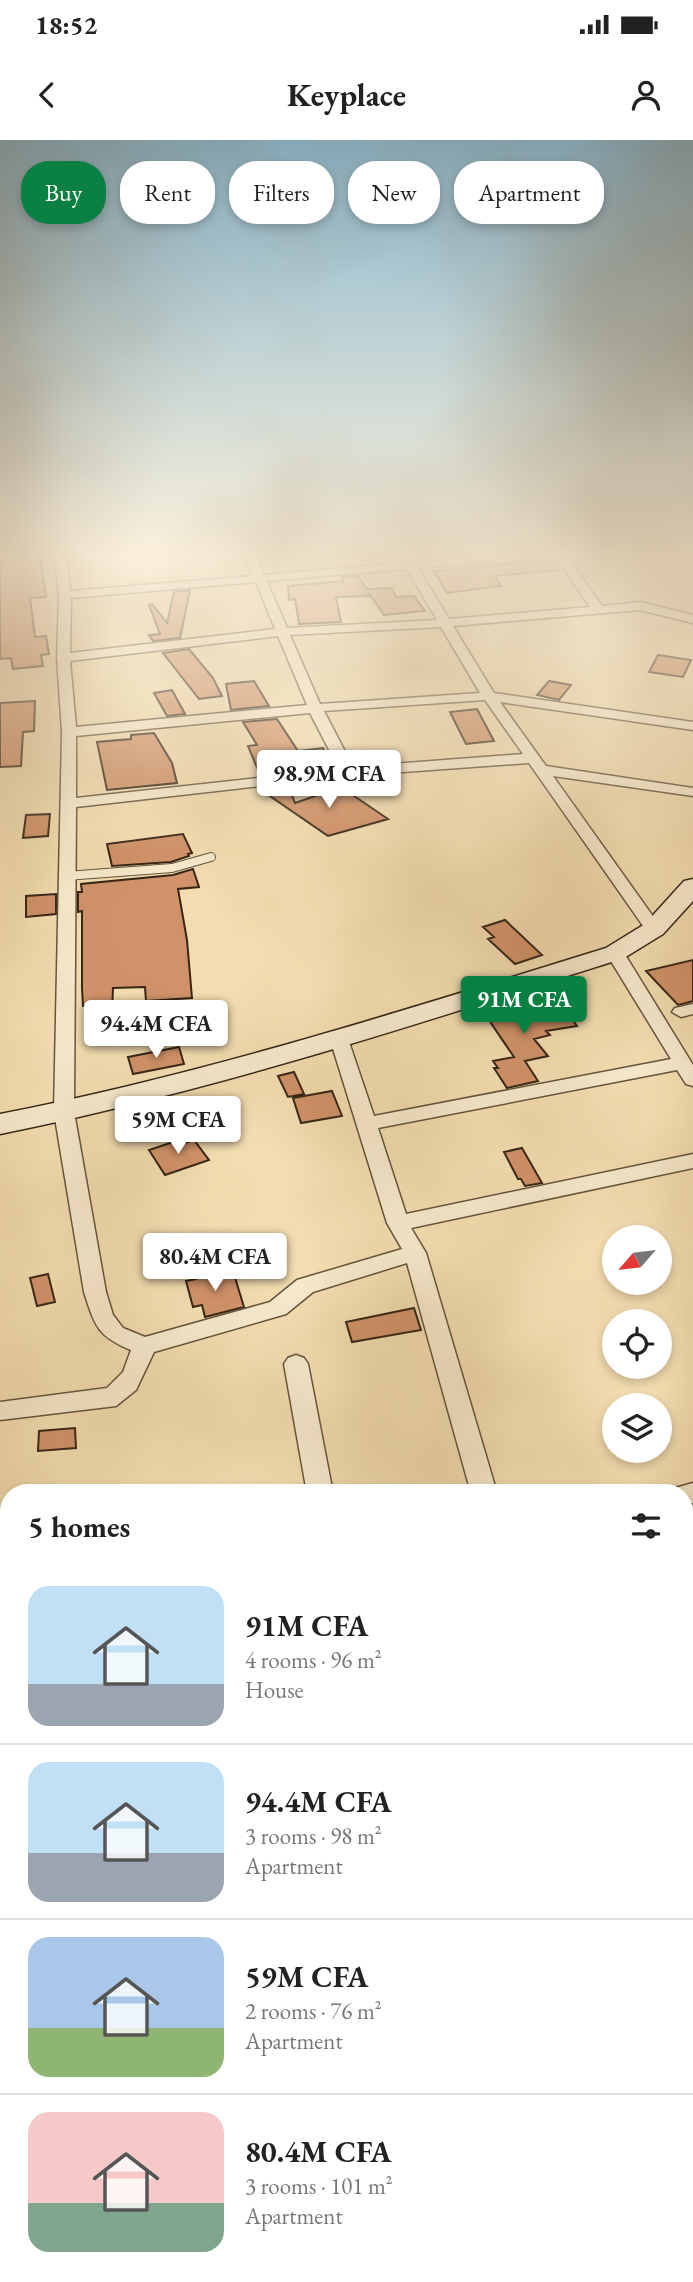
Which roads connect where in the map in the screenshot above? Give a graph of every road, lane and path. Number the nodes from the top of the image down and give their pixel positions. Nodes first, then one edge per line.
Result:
1 (63, 653) edge
2 (106, 653) edge
3 (293, 653) edge
4 (463, 653) edge
5 (63, 658) junction
6 (489, 696) junction
7 (315, 708) junction
8 (693, 726) edge
9 (69, 732) junction
10 (537, 764) junction
11 (348, 772) junction
12 (693, 792) edge
13 (66, 803) junction
14 (211, 857) dead end
15 (66, 876) junction
16 (693, 886) edge
17 (654, 929) junction
18 (615, 953) junction
19 (340, 1040) junction
20 (682, 1063) junction
21 (693, 1080) edge
22 (64, 1112) junction
23 (0, 1124) edge
24 (367, 1124) junction
25 (693, 1161) edge
26 (398, 1223) junction
27 (415, 1253) junction
28 (144, 1346) junction
29 (296, 1364) dead end
30 (0, 1411) edge
31 (318, 1484) edge
32 (481, 1484) edge

1 - 5 street
2 - 5 street
3 - 7 street
4 - 6 street
5 - 9 street
6 - 7 street
6 - 8 street
6 - 10 street
7 - 9 street
7 - 11 street
9 - 13 street
10 - 11 street
10 - 12 street
10 - 17 street
11 - 13 street
13 - 15 street
14 - 15 lane
15 - 22 street
16 - 17 main road
17 - 18 main road
18 - 19 main road
18 - 20 street
19 - 22 main road
19 - 24 street
20 - 21 street
20 - 24 street
22 - 23 main road
22 - 28 street
24 - 26 street
25 - 26 street
26 - 27 street
27 - 28 street
27 - 32 street
28 - 30 street
29 - 31 street

